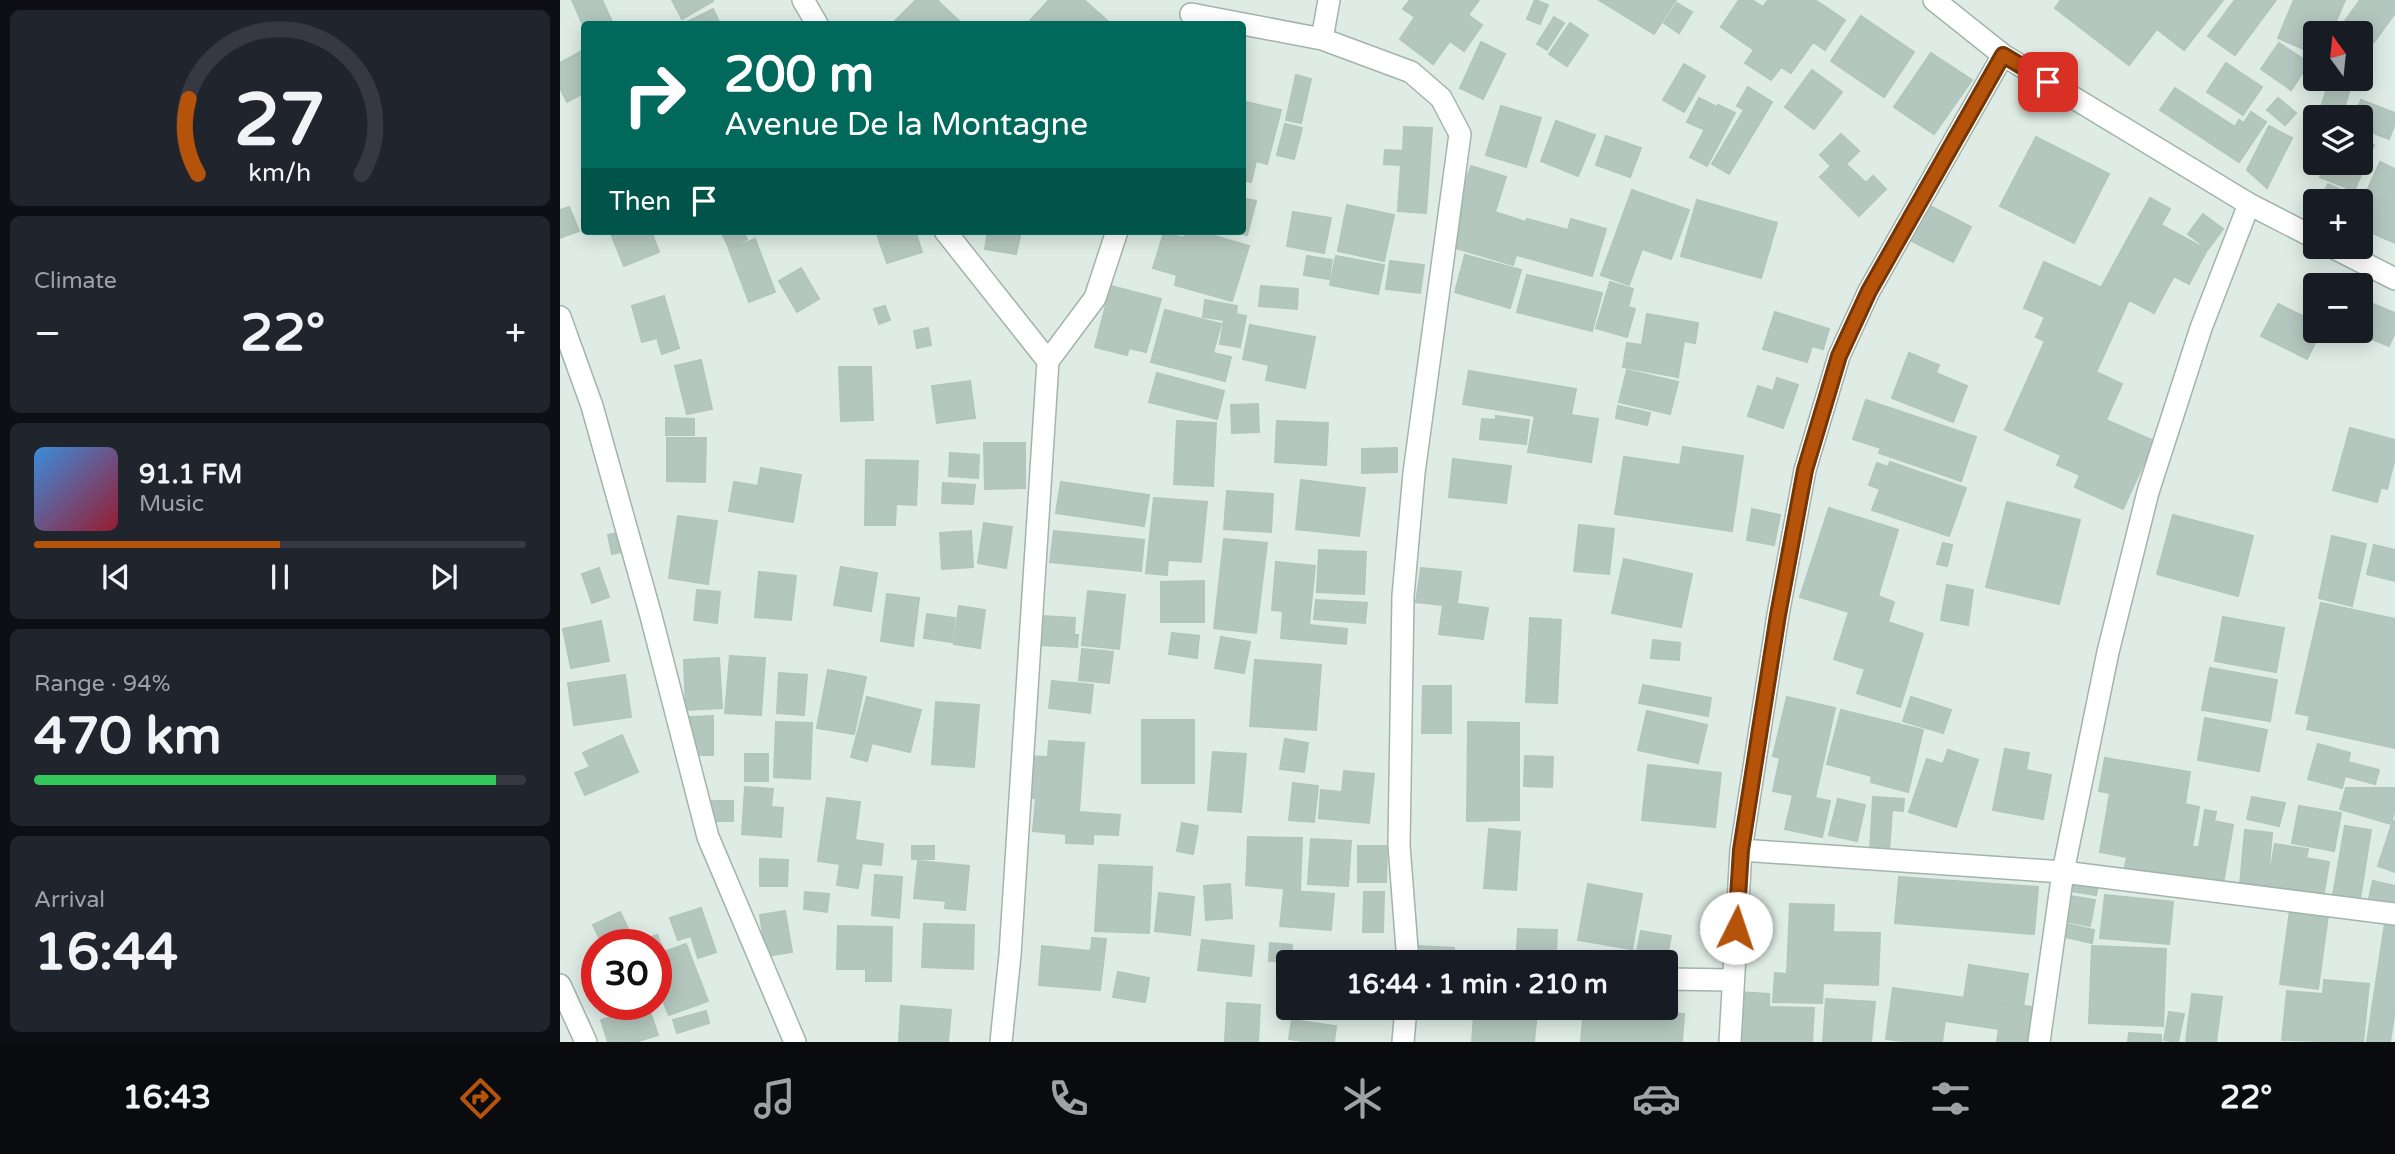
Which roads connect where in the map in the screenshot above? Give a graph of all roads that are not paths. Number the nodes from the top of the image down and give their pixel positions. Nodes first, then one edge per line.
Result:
1 (803, 0) edge
2 (1329, 0) edge
3 (1934, 0) edge
4 (1191, 13) edge
5 (815, 21) edge
6 (1231, 21) edge
7 (1246, 24) edge
8 (1322, 39) junction
9 (2003, 55) junction
10 (2249, 204) junction
11 (2303, 232) edge
12 (948, 235) edge
13 (1116, 235) edge
14 (2356, 259) edge
15 (2395, 279) edge
16 (560, 317) edge
17 (1048, 361) junction
18 (1741, 850) junction
19 (2063, 872) junction
20 (2395, 914) edge
21 (1407, 950) edge
22 (1678, 979) edge
23 (1732, 980) junction
24 (560, 985) edge
25 (1405, 1020) edge
26 (586, 1042) edge
27 (794, 1042) edge
28 (1001, 1042) edge
29 (1403, 1042) edge
30 (1730, 1042) edge
31 (2039, 1042) edge

1 - 5 street
2 - 8 street
3 - 9 street
4 - 6 street
7 - 8 street
8 - 21 street
9 - 10 street
9 - 18 street
10 - 11 street
10 - 19 street
12 - 17 street
13 - 17 street
14 - 15 street
16 - 27 street
17 - 28 street
18 - 19 street
18 - 23 street
19 - 20 street
19 - 31 street
22 - 23 street
23 - 30 street
24 - 26 street
25 - 29 street

